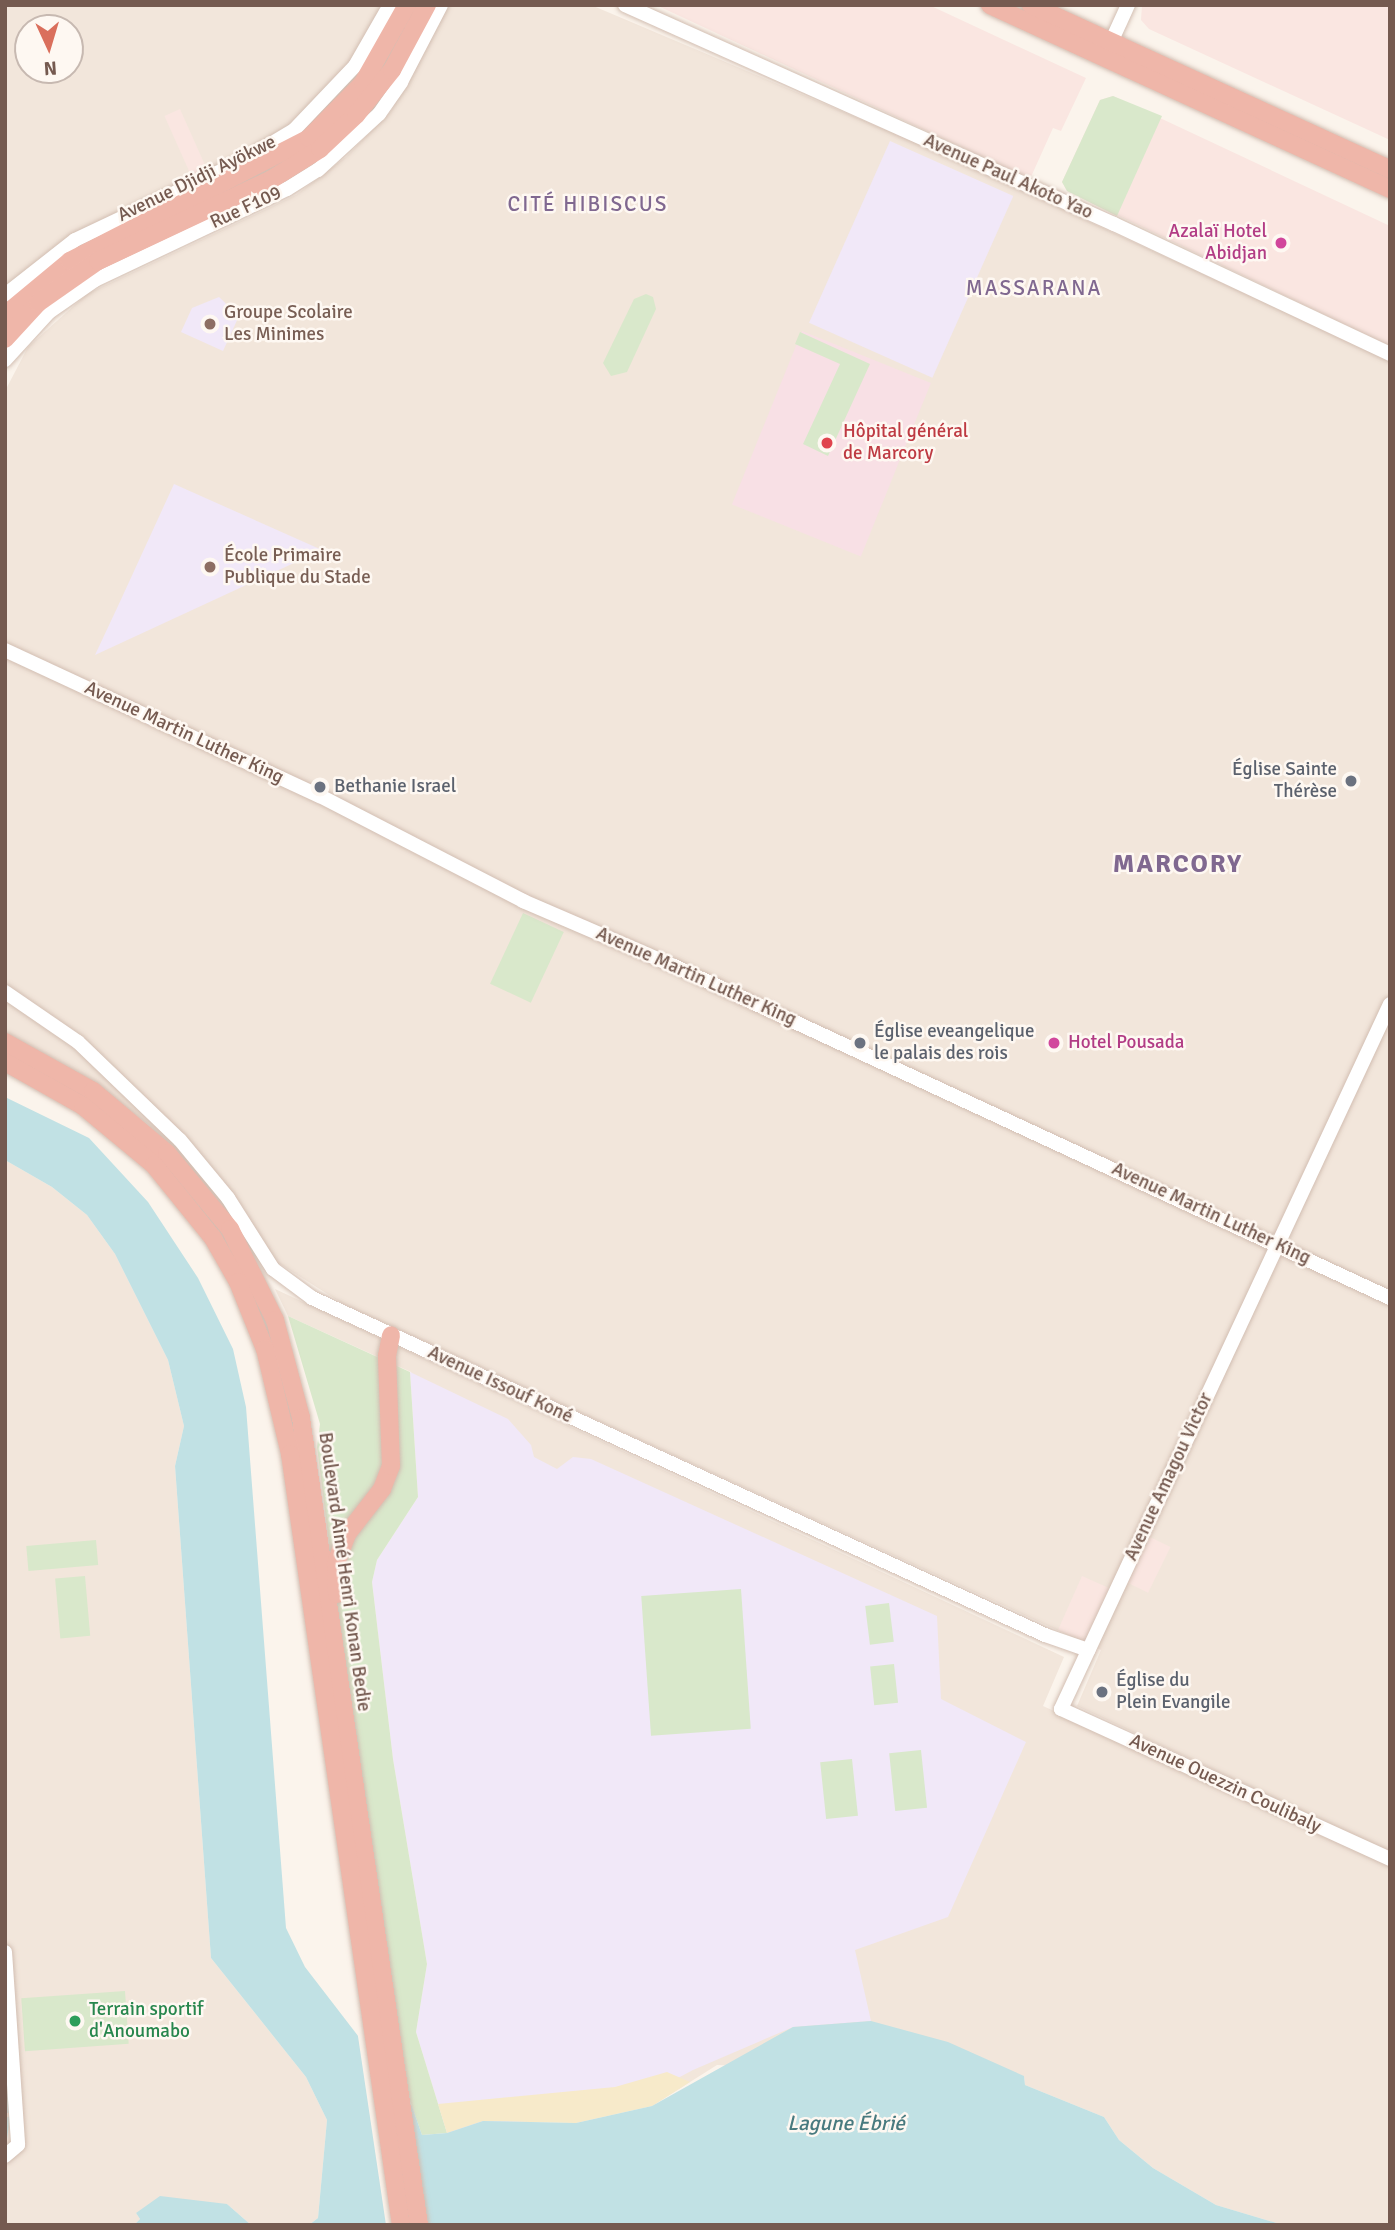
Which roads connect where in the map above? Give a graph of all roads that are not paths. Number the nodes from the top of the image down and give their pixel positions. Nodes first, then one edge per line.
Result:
1 (390, 5) edge
2 (407, 5) edge
3 (427, 5) edge
4 (441, 5) edge
5 (625, 5) edge
6 (990, 5) edge
7 (1031, 5) edge
8 (1128, 5) edge
9 (1107, 50) junction
10 (1390, 169) edge
11 (1390, 188) edge
12 (5, 295) edge
13 (5, 315) edge
14 (5, 339) edge
15 (1390, 354) edge
16 (5, 360) edge
17 (5, 650) edge
18 (5, 992) edge
19 (1390, 1004) edge
20 (5, 1042) edge
21 (5, 1062) edge
22 (1277, 1245) junction
23 (1390, 1298) edge
24 (391, 1335) junction
25 (1088, 1650) junction
26 (341, 1696) junction
27 (1060, 1709) joint
28 (1390, 1859) edge
29 (5, 1952) edge
30 (374, 1979) junction
31 (5, 2156) edge
32 (401, 2225) edge
33 (419, 2225) edge

1 - 12 street, Avenue Djidji Ayökwe
2 - 13 highway
3 - 14 highway
4 - 16 street, Rue F109
5 - 15 street, Avenue Paul Akoto Yao
6 - 9 highway
7 - 9 highway
8 - 9 street
9 - 10 highway
9 - 11 highway
17 - 22 street, Avenue Martin Luther King
18 - 24 street, Avenue Issouf Koné
19 - 22 street, Avenue Amagou Victor
20 - 26 highway, Boulevard Aimé Henri Konan Bedie
21 - 30 highway, Boulevard Aimé Henri Konan Bedie
22 - 23 street, Avenue Martin Luther King
22 - 25 street, Avenue Amagou Victor
24 - 25 street, Avenue Issouf Koné
24 - 26 highway
25 - 27 street, Avenue Amagou Victor
26 - 30 highway, Boulevard Aimé Henri Konan Bedie
27 - 28 street, Avenue Ouezzin Coulibaly
29 - 31 street
30 - 32 highway, Boulevard Aimé Henri Konan Bedie
30 - 33 highway, Boulevard Aimé Henri Konan Bedie

